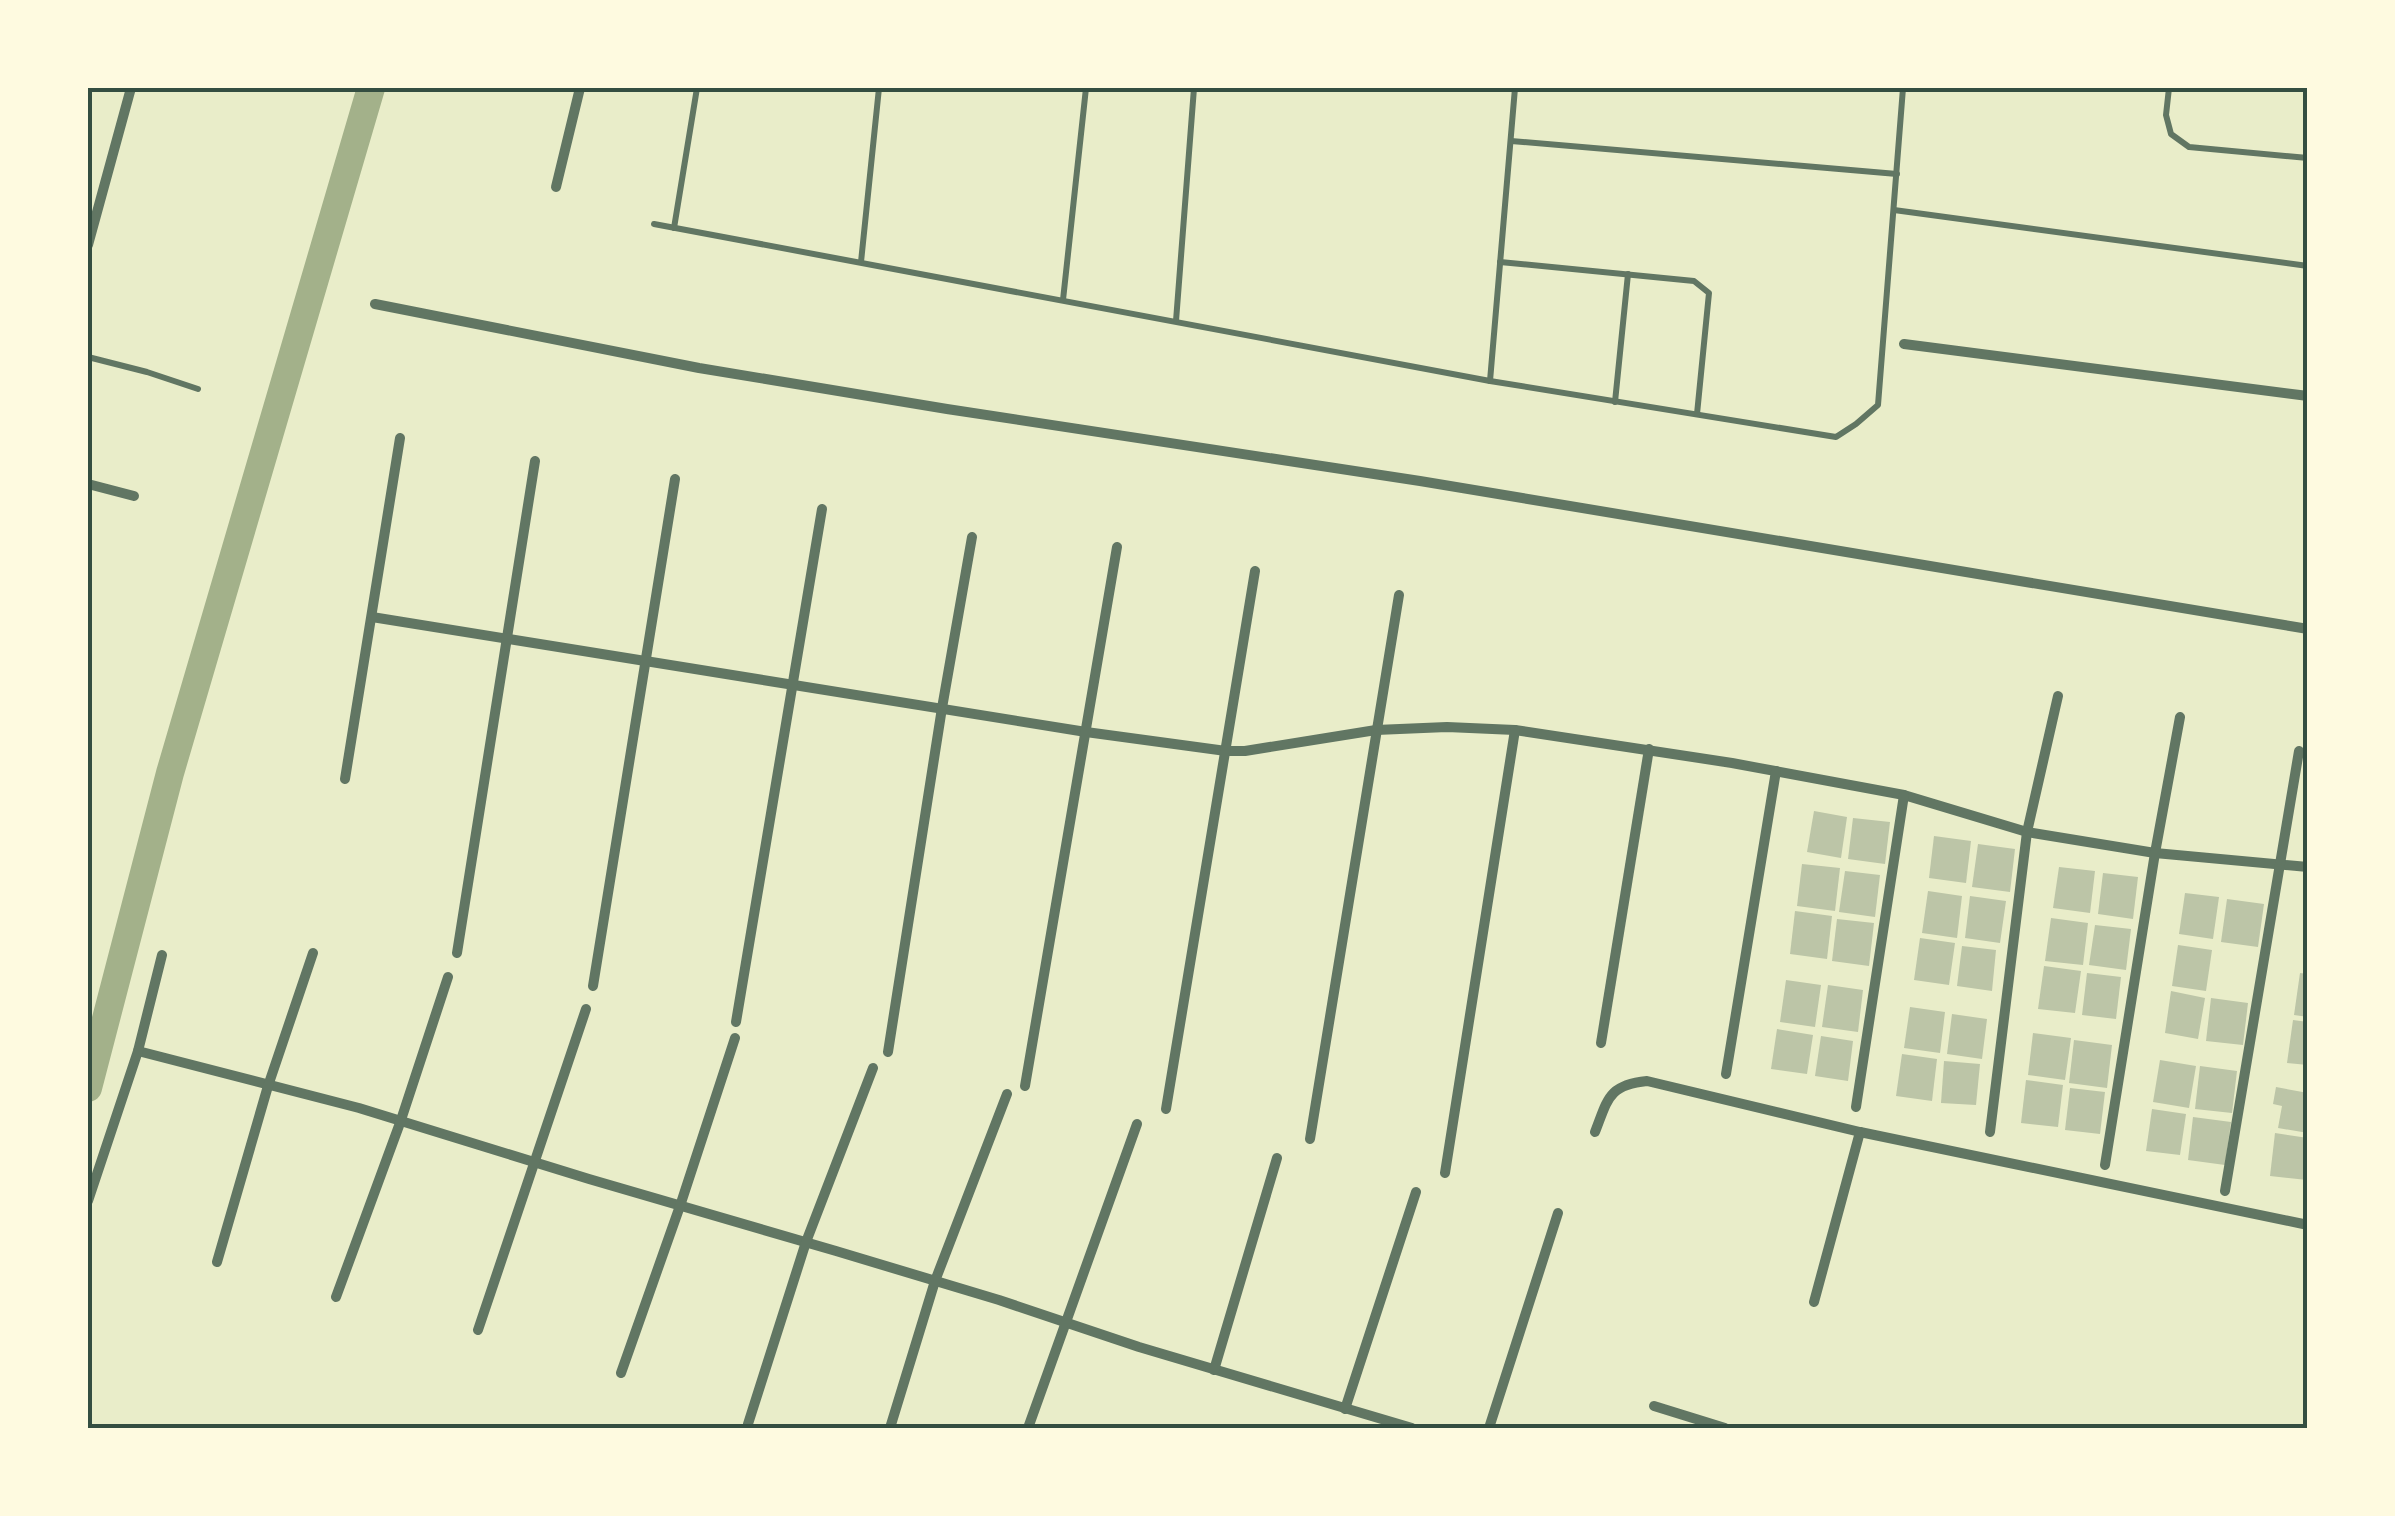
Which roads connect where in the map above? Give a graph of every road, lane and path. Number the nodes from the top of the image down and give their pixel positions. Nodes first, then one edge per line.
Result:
1 (131, 88) edge
2 (580, 88) edge
3 (697, 88) edge
4 (879, 88) edge
5 (1086, 88) edge
6 (1194, 88) edge
7 (1515, 88) edge
8 (1904, 88) edge
9 (2169, 88) edge
10 (1511, 140) junction
11 (2308, 158) edge
12 (1897, 174) junction
13 (556, 187) dead end
14 (1894, 210) junction
15 (654, 224) dead end
16 (674, 228) junction
17 (88, 245) edge
18 (861, 262) junction
19 (1500, 262) junction
20 (2308, 266) edge
21 (1628, 274) junction
22 (1063, 300) junction
23 (375, 304) dead end
24 (1176, 321) junction
25 (1904, 344) dead end
26 (88, 357) edge
27 (1490, 381) junction
28 (198, 390) dead end
29 (2308, 396) edge
30 (1615, 402) junction
31 (1697, 414) junction
32 (400, 438) dead end
33 (535, 461) dead end
34 (675, 479) dead end
35 (88, 484) edge
36 (134, 496) dead end
37 (822, 509) dead end
38 (972, 537) dead end
39 (1117, 547) dead end
40 (1255, 571) dead end
41 (1399, 595) dead end
42 (372, 617) junction
43 (2308, 628) edge
44 (506, 637) junction
45 (645, 660) junction
46 (792, 683) junction
47 (2058, 696) dead end
48 (942, 708) junction
49 (2180, 717) dead end
50 (1376, 730) junction
51 (1514, 730) junction
52 (1086, 732) junction
53 (1648, 749) junction
54 (1226, 751) junction
55 (2299, 751) dead end
56 (1776, 771) junction
57 (345, 779) dead end
58 (1904, 795) junction
59 (2027, 832) junction
60 (2154, 853) junction
61 (2280, 863) junction
62 (2308, 867) edge
63 (313, 953) dead end
64 (457, 953) dead end
65 (162, 955) dead end
66 (448, 977) dead end
67 (593, 986) dead end
68 (586, 1009) dead end
69 (736, 1022) dead end
70 (735, 1038) dead end
71 (1601, 1043) dead end
72 (138, 1051) junction
73 (888, 1052) dead end
74 (873, 1068) dead end
75 (1726, 1074) dead end
76 (268, 1086) junction
77 (1025, 1086) dead end
78 (1007, 1094) dead end
79 (1856, 1107) dead end
80 (1166, 1109) dead end
81 (400, 1122) junction
82 (1137, 1124) dead end
83 (1595, 1132) dead end
84 (1860, 1132) junction
85 (1990, 1132) dead end
86 (1310, 1139) dead end
87 (1277, 1158) dead end
88 (536, 1162) junction
89 (2105, 1165) dead end
90 (1445, 1174) dead end
91 (1416, 1192) dead end
92 (2225, 1192) dead end
93 (88, 1202) edge
94 (680, 1206) junction
95 (1558, 1213) dead end
96 (2308, 1226) edge
97 (806, 1242) junction
98 (217, 1262) dead end
99 (935, 1281) junction
100 (336, 1297) dead end
101 (1814, 1302) dead end
102 (1066, 1323) junction
103 (478, 1330) dead end
104 (1214, 1370) junction
105 (621, 1373) dead end
106 (1654, 1406) dead end
107 (1345, 1409) junction
108 (748, 1424) dead end
109 (890, 1428) edge
110 (1028, 1428) edge
111 (1412, 1428) edge
112 (1490, 1428) edge
113 (1725, 1428) edge

1 - 17 street
2 - 13 street
3 - 16 lane
4 - 18 lane
5 - 22 lane
6 - 24 lane
7 - 10 lane
8 - 12 lane
9 - 11 lane
10 - 12 lane
10 - 19 lane
12 - 14 lane
14 - 20 lane
14 - 31 lane
15 - 16 lane
16 - 18 lane
18 - 22 lane
19 - 21 lane
19 - 27 lane
21 - 30 lane
21 - 31 lane
22 - 24 lane
23 - 43 street
24 - 27 lane
25 - 29 street
26 - 28 lane
27 - 30 lane
30 - 31 lane
32 - 42 street
33 - 44 street
34 - 45 street
35 - 36 street
37 - 46 street
38 - 48 street
39 - 52 street
40 - 54 street
41 - 50 street
42 - 44 street
42 - 57 street
44 - 45 street
44 - 64 street
45 - 46 street
45 - 67 street
46 - 48 street
46 - 69 street
47 - 59 street
48 - 52 street
48 - 73 street
49 - 60 street
50 - 51 street
50 - 54 street
50 - 86 street
51 - 53 street
51 - 90 street
52 - 54 street
52 - 77 street
53 - 56 street
53 - 71 street
54 - 80 street
55 - 61 street
56 - 58 street
56 - 75 street
58 - 59 street
58 - 79 street
59 - 60 street
59 - 85 street
60 - 61 street
60 - 89 street
61 - 62 street
61 - 92 street
63 - 76 street
65 - 72 street
66 - 81 street
68 - 88 street
70 - 94 street
72 - 76 street
72 - 93 street
74 - 97 street
76 - 81 street
76 - 98 street
78 - 99 street
81 - 88 street
81 - 100 street
82 - 102 street
83 - 84 street
84 - 96 street
84 - 101 street
87 - 104 street
88 - 94 street
88 - 103 street
91 - 107 street
94 - 97 street
94 - 105 street
95 - 112 street
97 - 99 street
97 - 108 street
99 - 102 street
99 - 109 street
102 - 104 street
102 - 110 street
104 - 107 street
106 - 113 street
107 - 111 street

